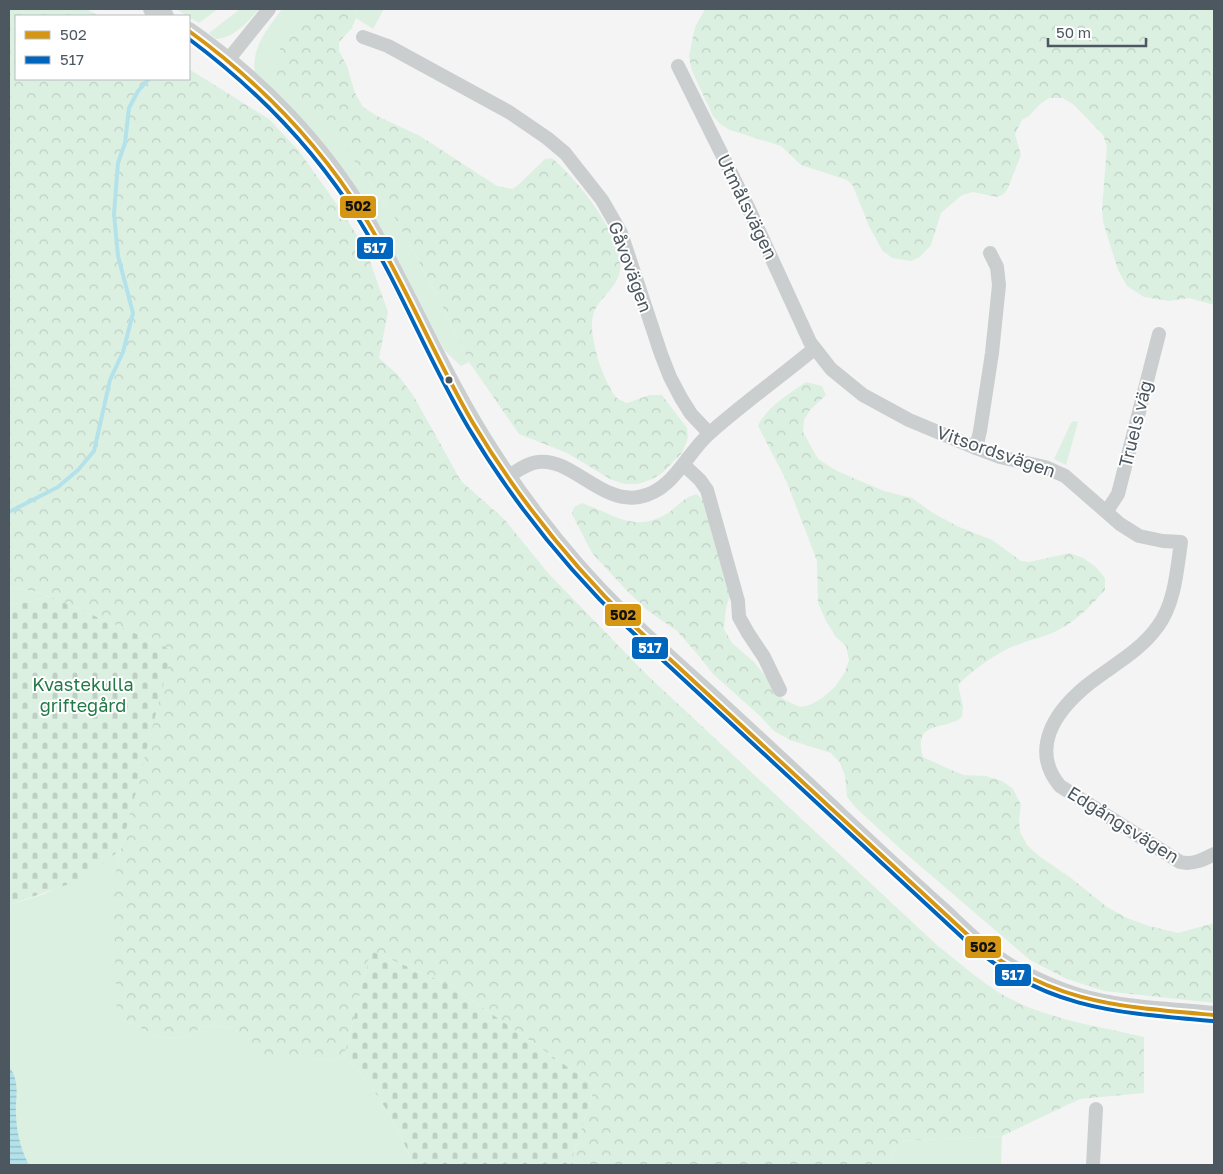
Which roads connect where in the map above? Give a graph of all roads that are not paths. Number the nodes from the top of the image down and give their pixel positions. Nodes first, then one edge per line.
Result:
1 (268, 9) edge
2 (190, 32) edge
3 (363, 37) dead end
4 (228, 60) junction
5 (678, 66) dead end
6 (990, 253) dead end
7 (1159, 334) dead end
8 (814, 349) junction
9 (710, 434) junction
10 (976, 448) junction
11 (684, 465) junction
12 (507, 477) junction
13 (1107, 511) junction
14 (1181, 542) joint
15 (780, 690) dead end
16 (1214, 854) edge
17 (1214, 1015) edge
18 (1096, 1110) dead end
19 (1094, 1165) edge

1 - 4 street
2 - 4 street
3 - 9 street, Gåvovägen
4 - 12 street
5 - 8 street, Utmålsvägen
6 - 10 street
7 - 13 street, Truels väg
8 - 9 street
8 - 10 street, Vitsordsvägen
9 - 11 street
10 - 13 street, Vitsordsvägen
11 - 12 street
11 - 15 street
12 - 17 street
13 - 14 street, Vitsordsvägen
14 - 16 street, Edgångsvägen
18 - 19 street

